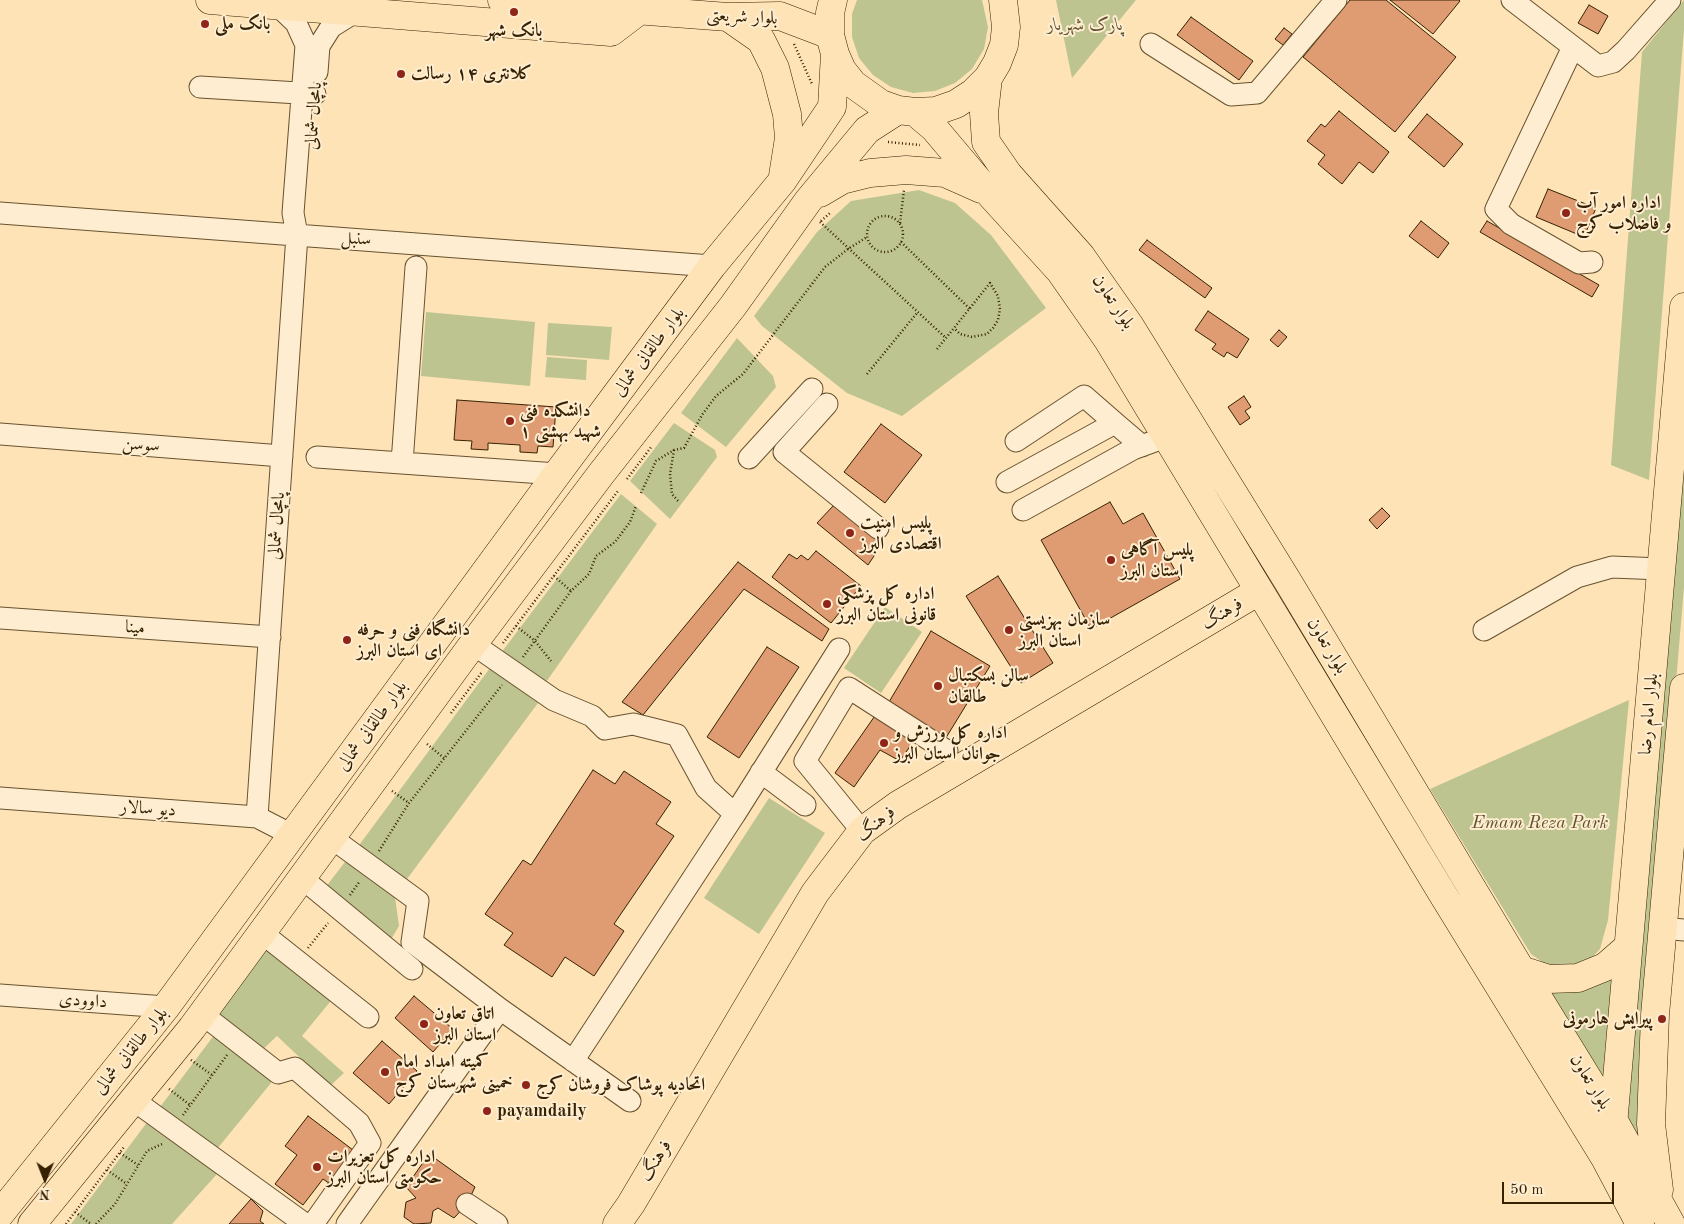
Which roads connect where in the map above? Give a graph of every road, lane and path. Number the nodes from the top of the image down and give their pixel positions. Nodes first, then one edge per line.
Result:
1 (210, 0) edge
2 (502, 0) edge
3 (833, 0) edge
4 (1003, 0) edge
5 (1015, 0) edge
6 (1336, 0) edge
7 (1512, 0) edge
8 (1670, 0) edge
9 (277, 5) junction
10 (640, 10) junction
11 (355, 12) junction
12 (728, 17) junction
13 (787, 18) edge
14 (1006, 27) junction
15 (1151, 44) dead end
16 (832, 45) junction
17 (1573, 47) junction
18 (988, 78) junction
19 (200, 87) dead end
20 (814, 88) dead end
21 (309, 93) junction
22 (906, 111) junction
23 (815, 136) junction
24 (879, 142) dead end
25 (986, 142) junction
26 (927, 145) dead end
27 (844, 157) junction
28 (962, 161) junction
29 (783, 180) junction
30 (896, 188) dead end
31 (988, 192) junction
32 (808, 201) junction
33 (834, 209) dead end
34 (0, 213) edge
35 (900, 223) junction
36 (297, 235) junction
37 (867, 237) junction
38 (902, 242) junction
39 (848, 248) junction
40 (1592, 262) dead end
41 (712, 266) junction
42 (416, 267) dead end
43 (1684, 307) edge
44 (970, 309) junction
45 (917, 313) junction
46 (954, 328) junction
47 (946, 338) junction
48 (937, 349) dead end
49 (867, 374) dead end
50 (1115, 423) junction
51 (0, 434) edge
52 (1016, 441) dead end
53 (1154, 441) junction
54 (654, 443) dead end
55 (674, 450) junction
56 (282, 456) junction
57 (317, 457) dead end
58 (749, 458) dead end
59 (402, 463) junction
60 (557, 474) junction
61 (627, 479) dead end
62 (1007, 482) dead end
63 (618, 491) dead end
64 (641, 493) dead end
65 (678, 502) dead end
66 (636, 506) dead end
67 (1023, 510) dead end
68 (878, 528) dead end
69 (1661, 569) junction
70 (554, 576) junction
71 (571, 591) junction
72 (1260, 591) junction
73 (0, 618) edge
74 (516, 626) junction
75 (1484, 630) dead end
76 (270, 637) junction
77 (535, 641) junction
78 (473, 644) junction
79 (502, 644) dead end
80 (839, 649) dead end
81 (550, 661) dead end
82 (512, 672) junction
83 (1684, 688) edge
84 (1683, 717) edge
85 (427, 744) dead end
86 (947, 751) dead end
87 (444, 758) junction
88 (761, 772) junction
89 (392, 791) dead end
90 (0, 798) edge
91 (409, 803) junction
92 (805, 805) dead end
93 (735, 814) junction
94 (257, 816) junction
95 (862, 831) junction
96 (292, 835) junction
97 (333, 839) junction
98 (1452, 856) junction
99 (371, 865) junction
100 (1428, 871) junction
101 (303, 879) junction
102 (340, 909) junction
103 (1673, 929) edge
104 (262, 933) junction
105 (1628, 947) junction
106 (298, 960) junction
107 (412, 969) dead end
108 (1521, 970) junction
109 (0, 995) edge
110 (166, 1007) junction
111 (500, 1009) junction
112 (1622, 1012) junction
113 (202, 1014) junction
114 (1655, 1015) junction
115 (368, 1017) dead end
116 (190, 1059) dead end
117 (572, 1061) junction
118 (212, 1076) dead end
119 (169, 1088) dead end
120 (132, 1099) junction
121 (630, 1101) dead end
122 (90, 1102) junction
123 (190, 1105) dead end
124 (1614, 1121) junction
125 (120, 1135) junction
126 (120, 1153) junction
127 (1605, 1158) junction
128 (138, 1165) dead end
129 (107, 1170) junction
130 (127, 1184) dead end
131 (468, 1204) dead end
132 (75, 1212) junction
133 (0, 1214) edge
134 (1666, 1215) edge
135 (629, 1217) edge
136 (32, 1224) edge
137 (66, 1224) edge
138 (91, 1224) edge
139 (306, 1224) edge
140 (313, 1224) edge
141 (348, 1224) edge
142 (497, 1224) edge
143 (1640, 1224) edge

1 - 9 main road
2 - 10 main road, بلوار شریعتی
3 - 16 main road, بلوار طالقانی شمالی
4 - 14 main road
5 - 14 main road
6 - 15 street
7 - 17 street
8 - 17 street
9 - 11 main road
9 - 21 street, پامچال شمالی
10 - 11 main road
10 - 12 main road, بلوار شریعتی
11 - 21 street, پامچال شمالی
12 - 13 main road, بلوار شریعتی
12 - 29 main road
13 - 16 main road, بلوار شریعتی
13 - 20 path
14 - 18 main road
16 - 22 main road
16 - 23 main road, بلوار طالقانی شمالی
17 - 40 street
18 - 22 main road
18 - 25 main road
19 - 21 street
21 - 36 street, پامچال شمالی
22 - 27 main road, بلوار طالقانی شمالی
22 - 28 main road, بلوار تعاون
23 - 27 main road
23 - 29 main road, بلوار طالقانی شمالی
24 - 26 path
25 - 28 main road
25 - 98 main road, بلوار تعاون
27 - 32 main road, بلوار طالقانی شمالی
28 - 31 main road, بلوار تعاون
29 - 41 main road, بلوار طالقانی شمالی
30 - 35 path
31 - 32 main road
31 - 53 main road, بلوار تعاون
32 - 78 main road, بلوار طالقانی شمالی
33 - 39 path
34 - 36 street, سنبل
35 - 37 path
35 - 38 path
36 - 41 street, سنبل
36 - 56 street, پامچال شمالی
37 - 38 path
37 - 39 path
38 - 44 path
39 - 45 path
39 - 55 path
41 - 60 main road, بلوار طالقانی شمالی
42 - 59 street
43 - 69 main road, بلوار امام رضا
44 - 46 path
44 - 46 path
45 - 47 path
45 - 49 path
46 - 47 path
47 - 48 path
50 - 52 street
50 - 53 street
50 - 62 street
51 - 56 street, سوسن
53 - 67 street
53 - 72 main road, بلوار تعاون
54 - 61 path
55 - 64 path
55 - 65 path
56 - 76 street, پامچال شمالی
57 - 59 street
58 - 68 street
59 - 60 street
60 - 96 main road, بلوار طالقانی شمالی
63 - 70 path
66 - 71 path
69 - 75 street
69 - 105 main road, بلوار امام رضا
70 - 71 path
70 - 74 path
71 - 77 path
72 - 95 main road, فرهنگ
72 - 100 main road, بلوار تعاون
73 - 76 street, مینا
74 - 77 path
74 - 79 path
76 - 94 street, پامچال شمالی
77 - 81 path
77 - 82 path
78 - 82 street
78 - 97 main road, بلوار طالقانی شمالی
80 - 88 street
82 - 87 path
82 - 93 street
83 - 84 main road, بلوار امام رضا
84 - 103 main road, بلوار امام رضا
85 - 87 path
86 - 95 street
87 - 91 path
88 - 92 street
88 - 93 street
89 - 91 path
90 - 94 street, دیو سالار
91 - 99 path
93 - 117 street
94 - 96 street, دیو سالار
95 - 135 main road, فرهنگ
96 - 110 main road, بلوار طالقانی شمالی
97 - 99 street
97 - 101 main road, بلوار طالقانی شمالی
98 - 100 main road
98 - 108 main road, بلوار تعاون
99 - 102 path
99 - 111 street
100 - 127 main road, بلوار تعاون
101 - 102 street
101 - 104 main road, بلوار طالقانی شمالی
102 - 106 path
102 - 107 street
103 - 114 main road, بلوار امام رضا
104 - 106 street
104 - 113 main road, بلوار طالقانی شمالی
105 - 108 main road
105 - 112 main road, بلوار امام رضا
106 - 115 street
108 - 124 main road, بلوار تعاون
109 - 110 street, داوودی
110 - 122 main road, بلوار طالقانی شمالی
111 - 117 street
111 - 141 street
112 - 114 main road
112 - 124 main road, بلوار امام رضا
113 - 120 main road, بلوار طالقانی شمالی
113 - 140 street
114 - 134 main road, بلوار امام رضا
116 - 118 path
117 - 121 street
119 - 123 path
120 - 125 main road, بلوار طالقانی شمالی
120 - 139 street
122 - 125 main road
122 - 133 main road, بلوار طالقانی شمالی
124 - 127 main road, بلوار امام رضا
124 - 134 main road, بلوار تعاون
125 - 126 path
125 - 136 main road, بلوار طالقانی شمالی
126 - 128 path
126 - 129 path
127 - 143 main road, بلوار تعاون
129 - 130 path
129 - 132 path
131 - 142 street
132 - 137 path
132 - 138 path

